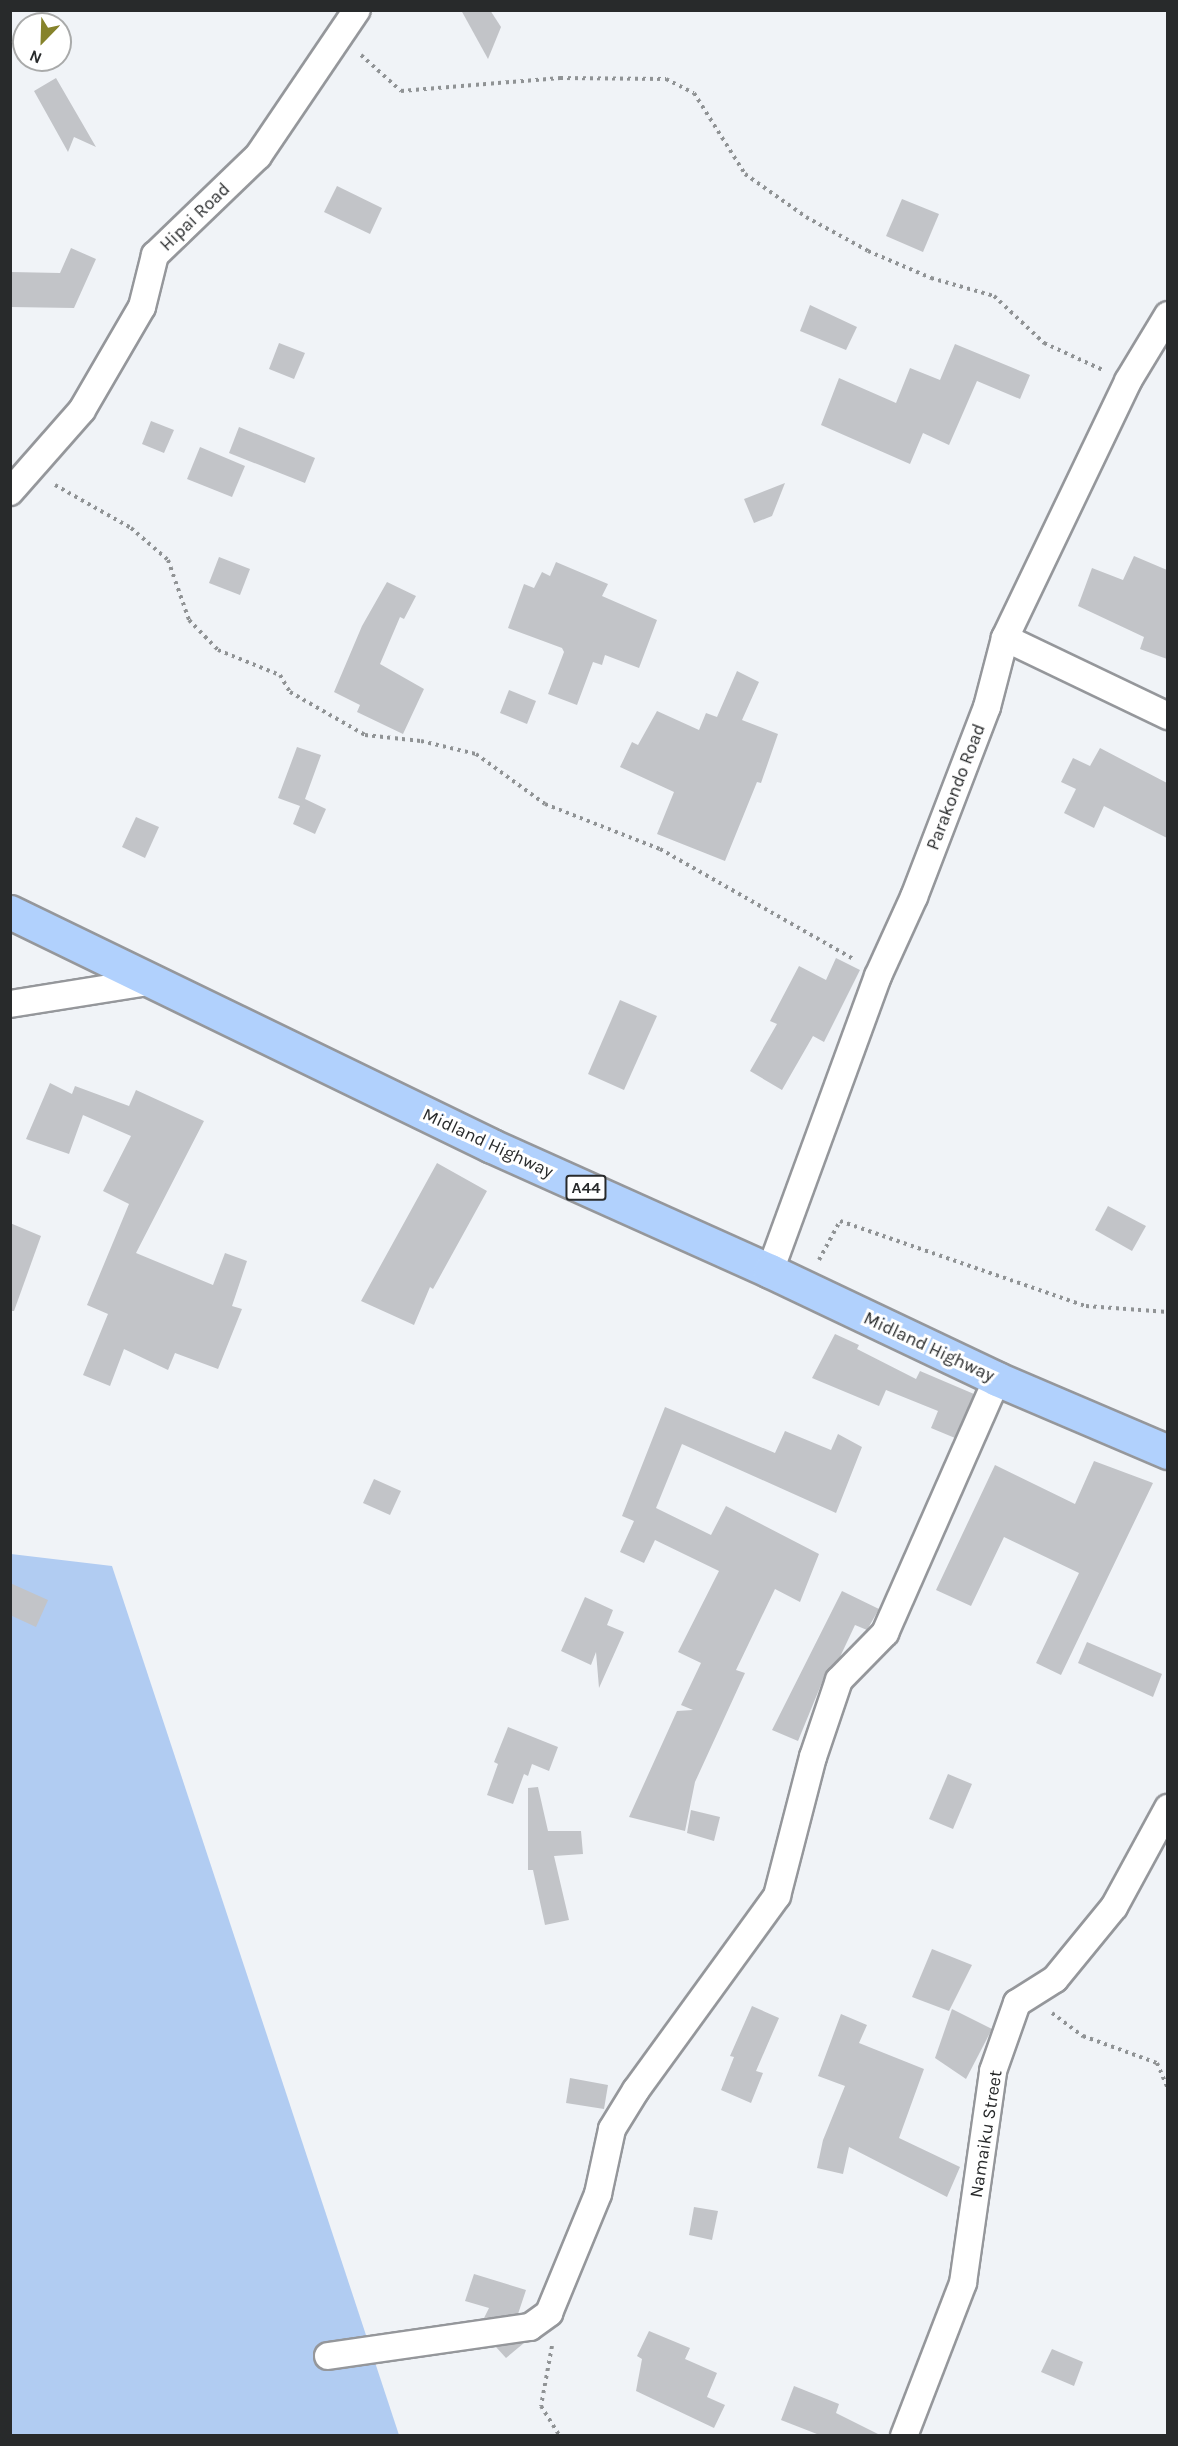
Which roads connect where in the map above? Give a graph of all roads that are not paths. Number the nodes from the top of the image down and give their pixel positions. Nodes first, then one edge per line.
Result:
1 (357, 10) edge
2 (1167, 315) edge
3 (10, 492) edge
4 (1005, 638) junction
5 (1167, 716) edge
6 (10, 912) edge
7 (148, 982) junction
8 (10, 1004) edge
9 (770, 1271) junction
10 (997, 1379) junction
11 (1167, 1452) edge
12 (1167, 1808) edge
13 (328, 2356) dead end
14 (904, 2436) edge

1 - 3 street, Hipai Road
2 - 4 street, Parakondo Road
4 - 5 street
4 - 9 street, Parakondo Road
6 - 7 main road, Midland Highway / A44
7 - 8 street
7 - 9 main road, Midland Highway / A44
9 - 10 main road, Midland Highway / A44
10 - 11 main road, Midland Highway / A44
10 - 13 street
12 - 14 street, Namaiku Street

